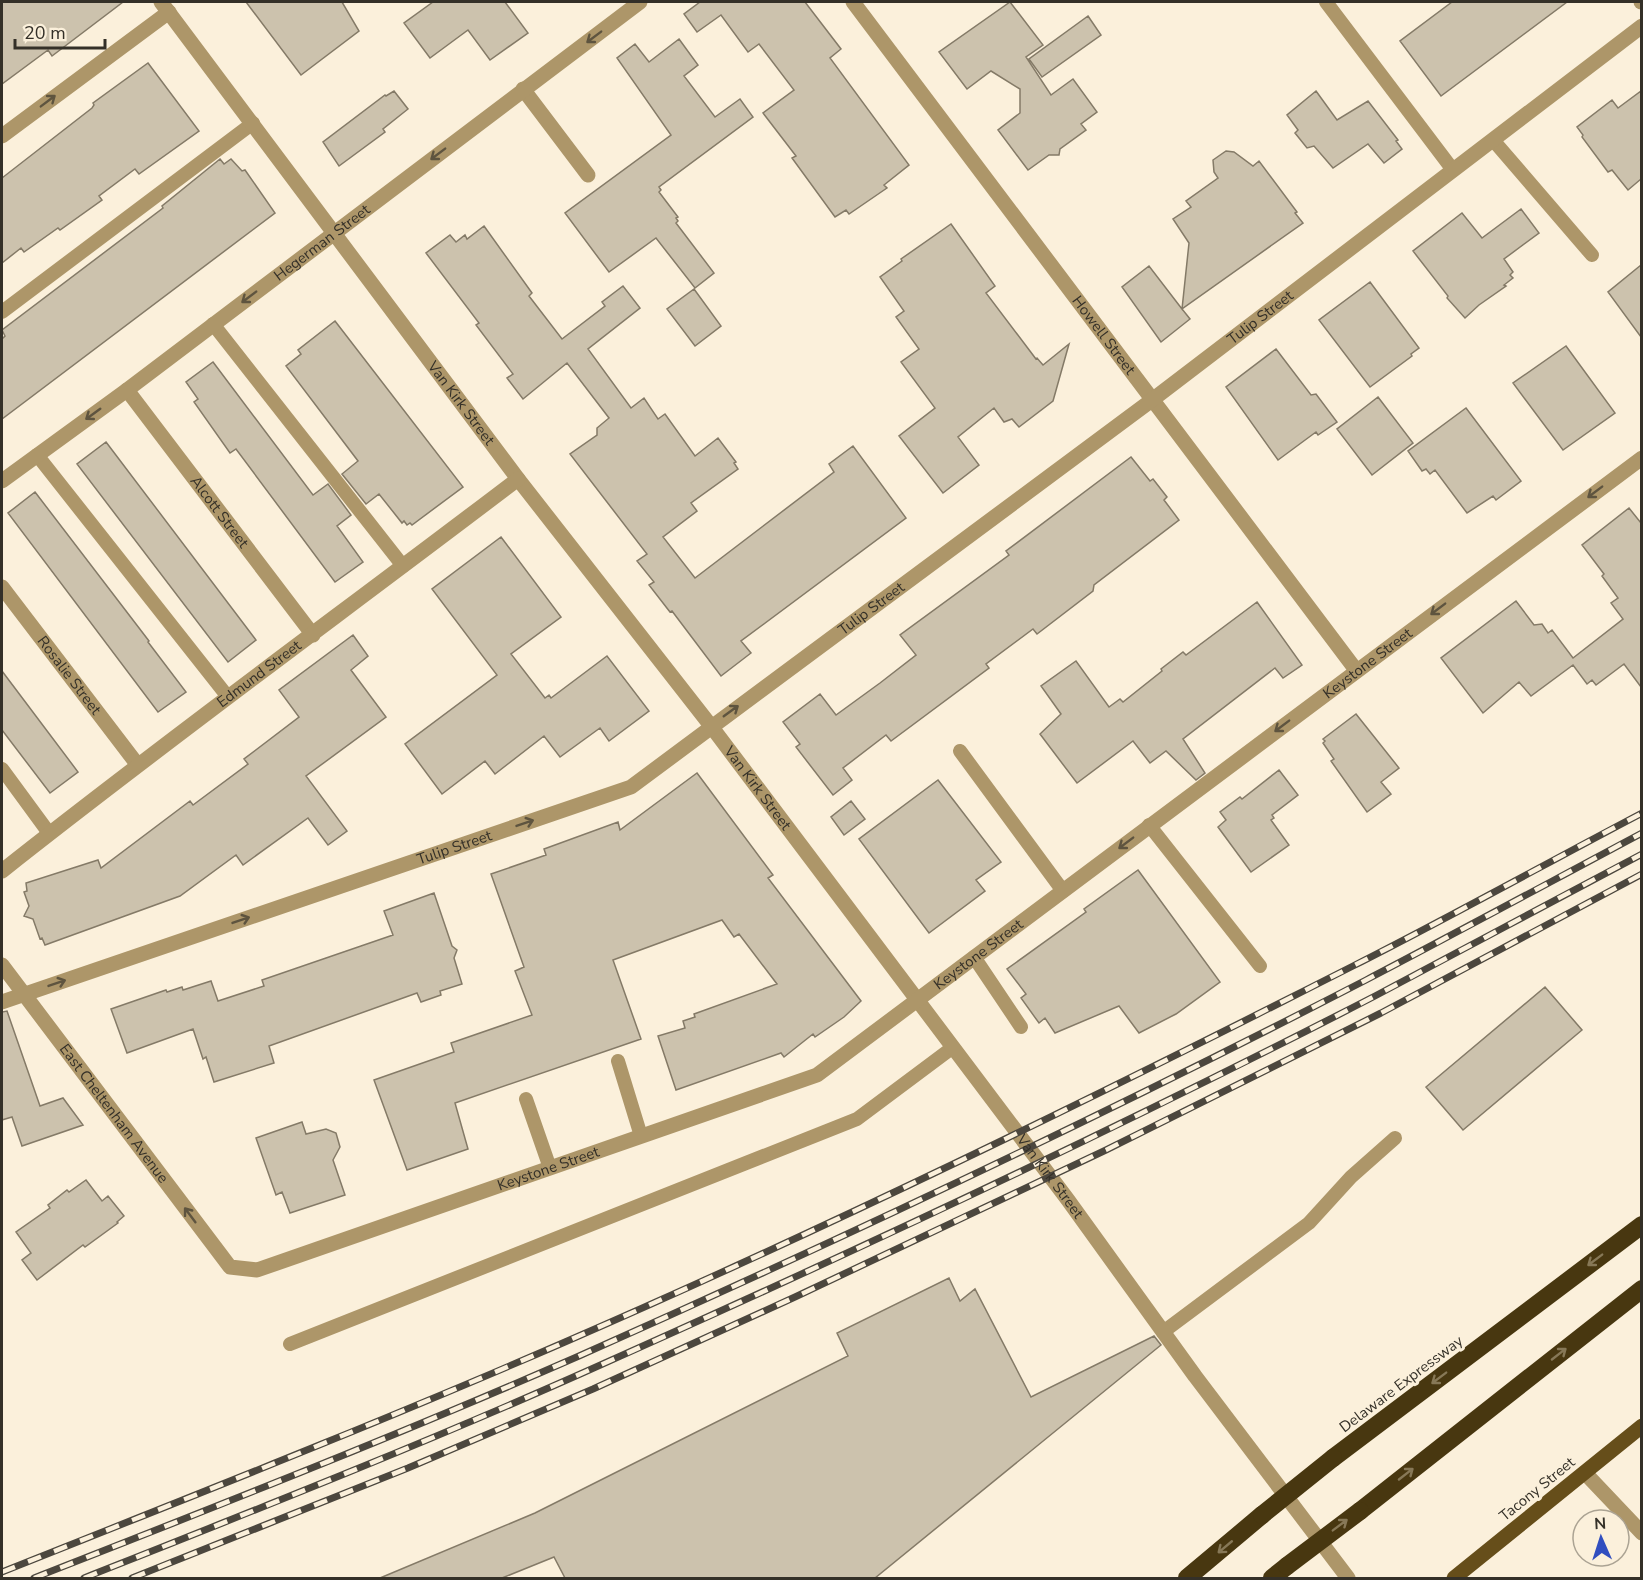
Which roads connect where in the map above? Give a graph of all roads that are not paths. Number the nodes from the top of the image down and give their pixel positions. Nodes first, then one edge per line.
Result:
1 (640, 2) edge
2 (853, 2) edge
3 (1326, 2) edge
4 (165, 7) edge
5 (1641, 26) edge
6 (524, 89) junction
7 (253, 123) junction
8 (2, 136) edge
9 (1493, 140) junction
10 (1453, 170) junction
11 (588, 175) dead end
12 (334, 231) junction
13 (1592, 255) dead end
14 (2, 312) edge
15 (213, 324) junction
16 (126, 390) junction
17 (1152, 400) junction
18 (37, 455) junction
19 (1641, 458) edge
20 (518, 479) junction
21 (2, 481) edge
22 (403, 567) junction
23 (2, 587) edge
24 (313, 635) junction
25 (1356, 670) junction
26 (228, 697) junction
27 (711, 726) junction
28 (960, 750) dead end
29 (137, 764) junction
30 (2, 769) edge
31 (1149, 825) junction
32 (50, 833) junction
33 (2, 871) edge
34 (1063, 891) junction
35 (974, 957) junction
36 (2, 965) edge
37 (1260, 966) dead end
38 (23, 994) junction
39 (917, 1001) junction
40 (2, 1002) edge
41 (1021, 1027) dead end
42 (952, 1048) junction
43 (618, 1061) dead end
44 (526, 1099) dead end
45 (641, 1136) junction
46 (1395, 1138) dead end
47 (550, 1168) junction
48 (1641, 1225) edge
49 (225, 1262) joint
50 (1641, 1289) edge
51 (1163, 1332) junction
52 (290, 1344) dead end
53 (1641, 1426) edge
54 (1585, 1473) junction
55 (1641, 1533) edge
56 (1187, 1578) edge
57 (1272, 1578) edge
58 (1348, 1578) edge
59 (1454, 1578) edge

1 -> 6 street, Hegerman Street
2 - 17 street, Howell Street
3 - 10 lane
4 - 7 street, Van Kirk Street
8 -> 4 street
5 - 9 street, Tulip Street
6 - 11 street
6 -> 12 street, Hegerman Street
7 - 12 street, Van Kirk Street
7 - 14 lane
9 - 10 street, Tulip Street
9 - 13 lane
10 - 17 street, Tulip Street
12 -> 15 street, Hegerman Street
12 - 20 street, Van Kirk Street
15 - 16 street, Hegerman Street
15 - 22 lane
16 -> 18 street, Hegerman Street
16 - 24 street, Alcott Street
17 - 25 street, Howell Street
27 -> 17 street, Tulip Street
18 - 21 street, Hegerman Street
18 - 26 lane
19 -> 25 street, Keystone Street
20 - 22 street, Edmund Street
20 - 27 street, Van Kirk Street
22 - 24 street, Edmund Street
23 - 29 street, Rosalie Street
24 - 26 street, Edmund Street
25 -> 31 street, Keystone Street
26 - 29 street, Edmund Street
38 -> 27 street, Tulip Street
27 - 39 street, Van Kirk Street
28 - 34 lane
29 - 32 street, Edmund Street
30 - 32 lane
31 -> 34 street, Keystone Street
31 - 37 lane
32 - 33 street, Edmund Street
34 - 35 street, Keystone Street
35 - 39 street, Keystone Street
35 - 41 lane
36 - 38 street, East Cheltenham Avenue
38 - 40 street, Tulip Street
49 -> 38 street, East Cheltenham Avenue
39 - 42 street, Van Kirk Street
39 - 45 street, Keystone Street
42 - 51 street, Van Kirk Street
42 - 52 lane
43 - 45 lane
44 - 47 lane
45 - 47 street, Keystone Street
46 - 51 lane
47 - 49 street, Keystone Street
48 -> 56 highway, Delaware Expressway, bridge
57 -> 50 highway, bridge
51 - 58 street, Van Kirk Street
53 - 54 main road, Tacony Street
54 - 55 street
54 - 59 main road, Tacony Street

